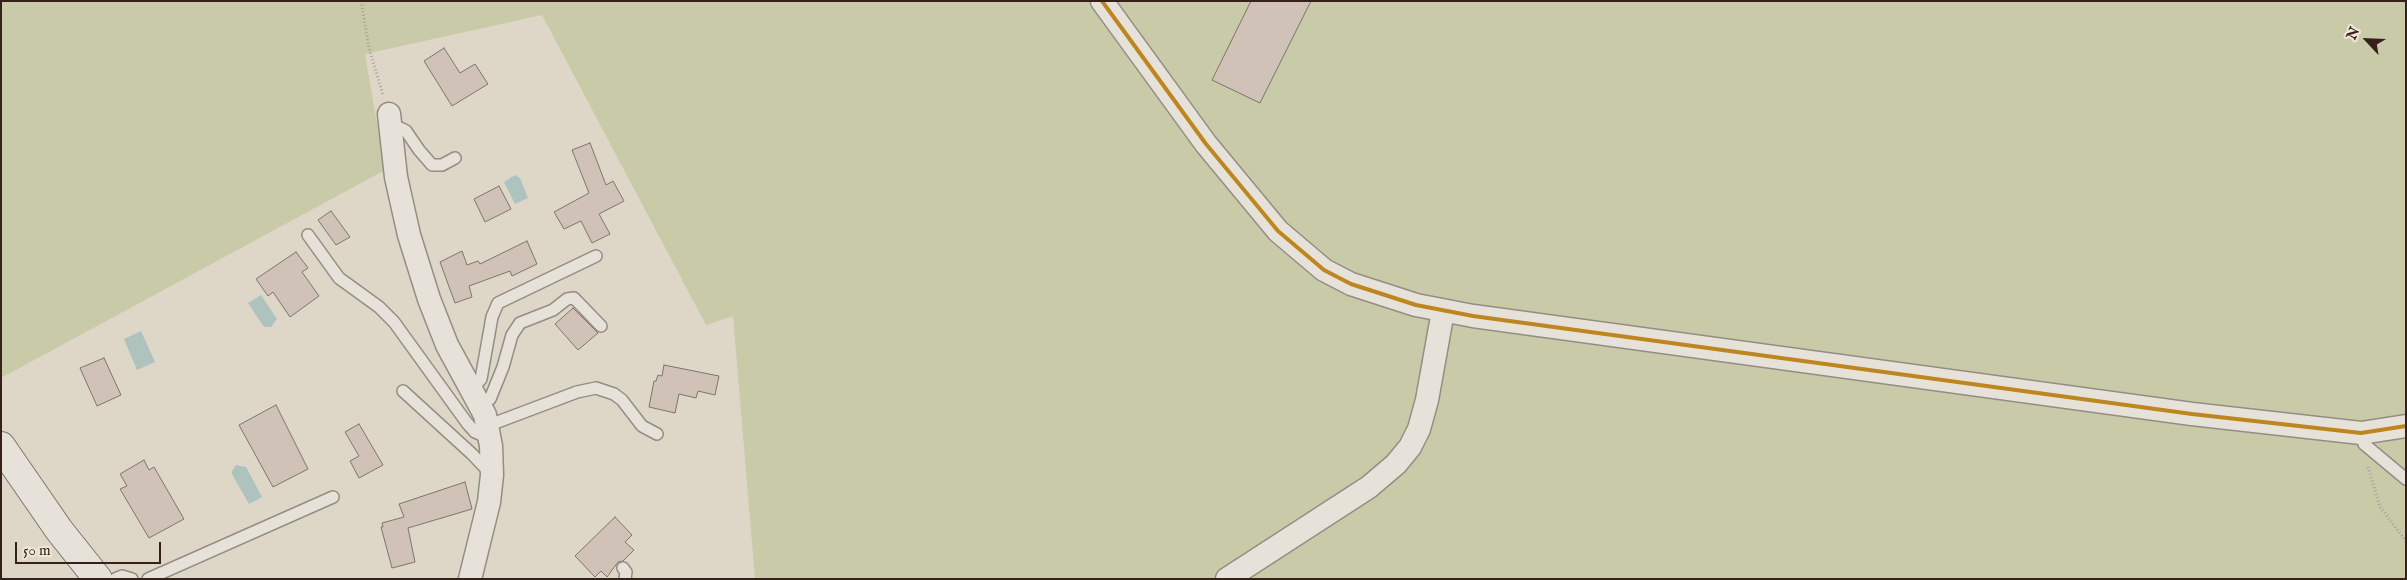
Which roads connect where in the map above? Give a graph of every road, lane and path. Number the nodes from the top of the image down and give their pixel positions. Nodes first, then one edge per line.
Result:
1 (361, 1) edge
2 (1102, 1) edge
3 (390, 121) junction
4 (455, 158) dead end
5 (308, 235) dead end
6 (596, 256) dead end
7 (1443, 310) junction
8 (602, 326) dead end
9 (403, 391) dead end
10 (482, 414) junction
11 (2406, 426) edge
12 (657, 434) dead end
13 (2363, 439) junction
14 (1, 446) edge
15 (492, 475) junction
16 (2406, 479) edge
17 (333, 497) dead end
18 (2406, 542) edge
19 (98, 579) edge
20 (115, 579) edge
21 (132, 579) edge
22 (148, 579) edge
23 (470, 579) edge
24 (1226, 579) edge

1 - 3 path
2 - 7 street
3 - 4 lane
3 - 10 street
5 - 10 lane
6 - 10 lane
7 - 13 street
7 - 24 street
8 - 10 lane
9 - 15 lane
10 - 12 lane
10 - 15 street
11 - 13 street
13 - 16 lane
13 - 18 path
14 - 19 main road
15 - 23 street
17 - 22 lane
20 - 21 lane

